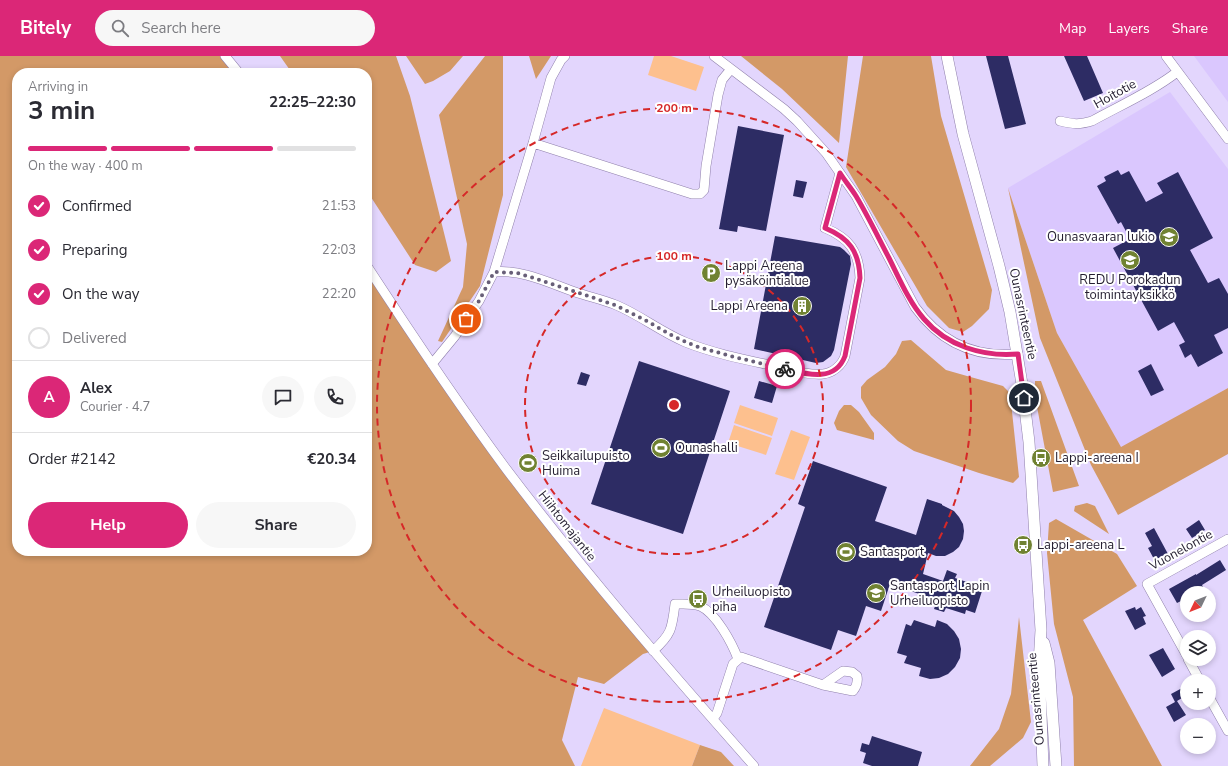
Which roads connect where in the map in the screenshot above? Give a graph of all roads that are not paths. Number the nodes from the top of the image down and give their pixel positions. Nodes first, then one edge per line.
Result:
1 (225, 56) edge
2 (565, 56) edge
3 (714, 56) edge
4 (947, 56) edge
5 (1166, 56) edge
6 (235, 68) edge
7 (731, 68) junction
8 (1178, 72) junction
9 (1060, 121) dead end
10 (1228, 140) edge
11 (533, 143) junction
12 (840, 173) junction
13 (494, 272) junction
14 (372, 274) edge
15 (1018, 354) junction
16 (432, 364) junction
17 (1228, 539) edge
18 (1041, 630) junction
19 (1180, 644) edge
20 (654, 651) junction
21 (738, 659) junction
22 (823, 685) dead end
23 (1216, 709) edge
24 (1228, 711) edge
25 (1220, 716) junction
26 (713, 719) junction
27 (1228, 731) edge
28 (754, 766) edge
29 (1043, 766) edge
30 (1056, 766) edge

1 - 6 street
2 - 11 street
3 - 7 street
4 - 15 street, Ounasrinteentie
5 - 8 street
7 - 11 street
7 - 12 street
8 - 9 street, Hoitotie
8 - 10 street
11 - 13 street
12 - 13 street
12 - 15 street
13 - 16 street
14 - 16 street, Hiihtomajantie
15 - 18 street, Ounasrinteentie
16 - 20 street, Hiihtomajantie
17 - 19 street, Vuonelontie
18 - 29 street, Ounasrinteentie
18 - 30 street, Ounasrinteentie
20 - 21 street
20 - 26 street, Hiihtomajantie
21 - 22 street
21 - 26 street
23 - 25 street
24 - 25 street
25 - 27 street
26 - 28 street, Hiihtomajantie

